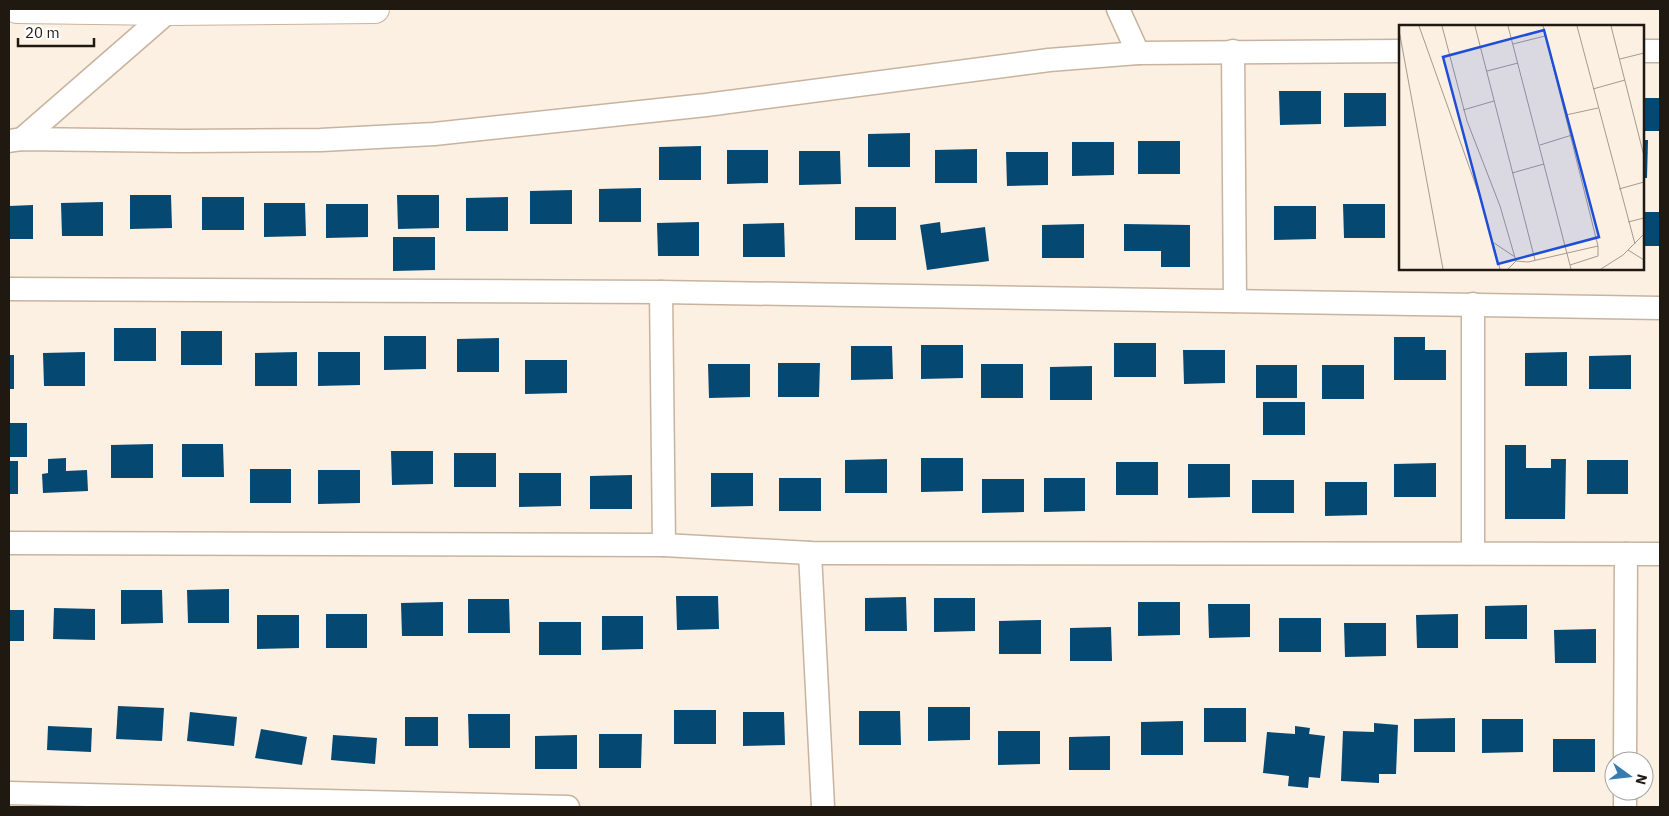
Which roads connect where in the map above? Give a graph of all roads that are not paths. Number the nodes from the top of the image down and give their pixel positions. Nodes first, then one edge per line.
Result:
1 (17, 9) edge
2 (375, 9) edge
3 (1118, 9) edge
4 (168, 11) junction
5 (1234, 51) junction
6 (1399, 51) edge
7 (1644, 51) edge
8 (1660, 51) edge
9 (1138, 53) junction
10 (15, 140) edge
11 (9, 289) edge
12 (660, 292) junction
13 (1235, 301) junction
14 (1474, 304) junction
15 (1660, 308) edge
16 (9, 543) edge
17 (664, 545) junction
18 (810, 553) junction
19 (1473, 553) junction
20 (1626, 554) junction
21 (1660, 554) edge
22 (1625, 751) edge
23 (9, 793) edge
24 (568, 807) edge
25 (823, 807) edge

1 - 4 street
2 - 4 street
3 - 9 street
4 - 10 street
5 - 6 street
5 - 9 street
5 - 13 street
7 - 8 street
9 - 10 street
11 - 12 street
12 - 13 street
12 - 17 street
13 - 14 street
14 - 15 street
14 - 19 street
16 - 17 street
17 - 18 street
18 - 19 street
18 - 25 street
19 - 20 street
20 - 21 street
20 - 22 street
23 - 24 street

